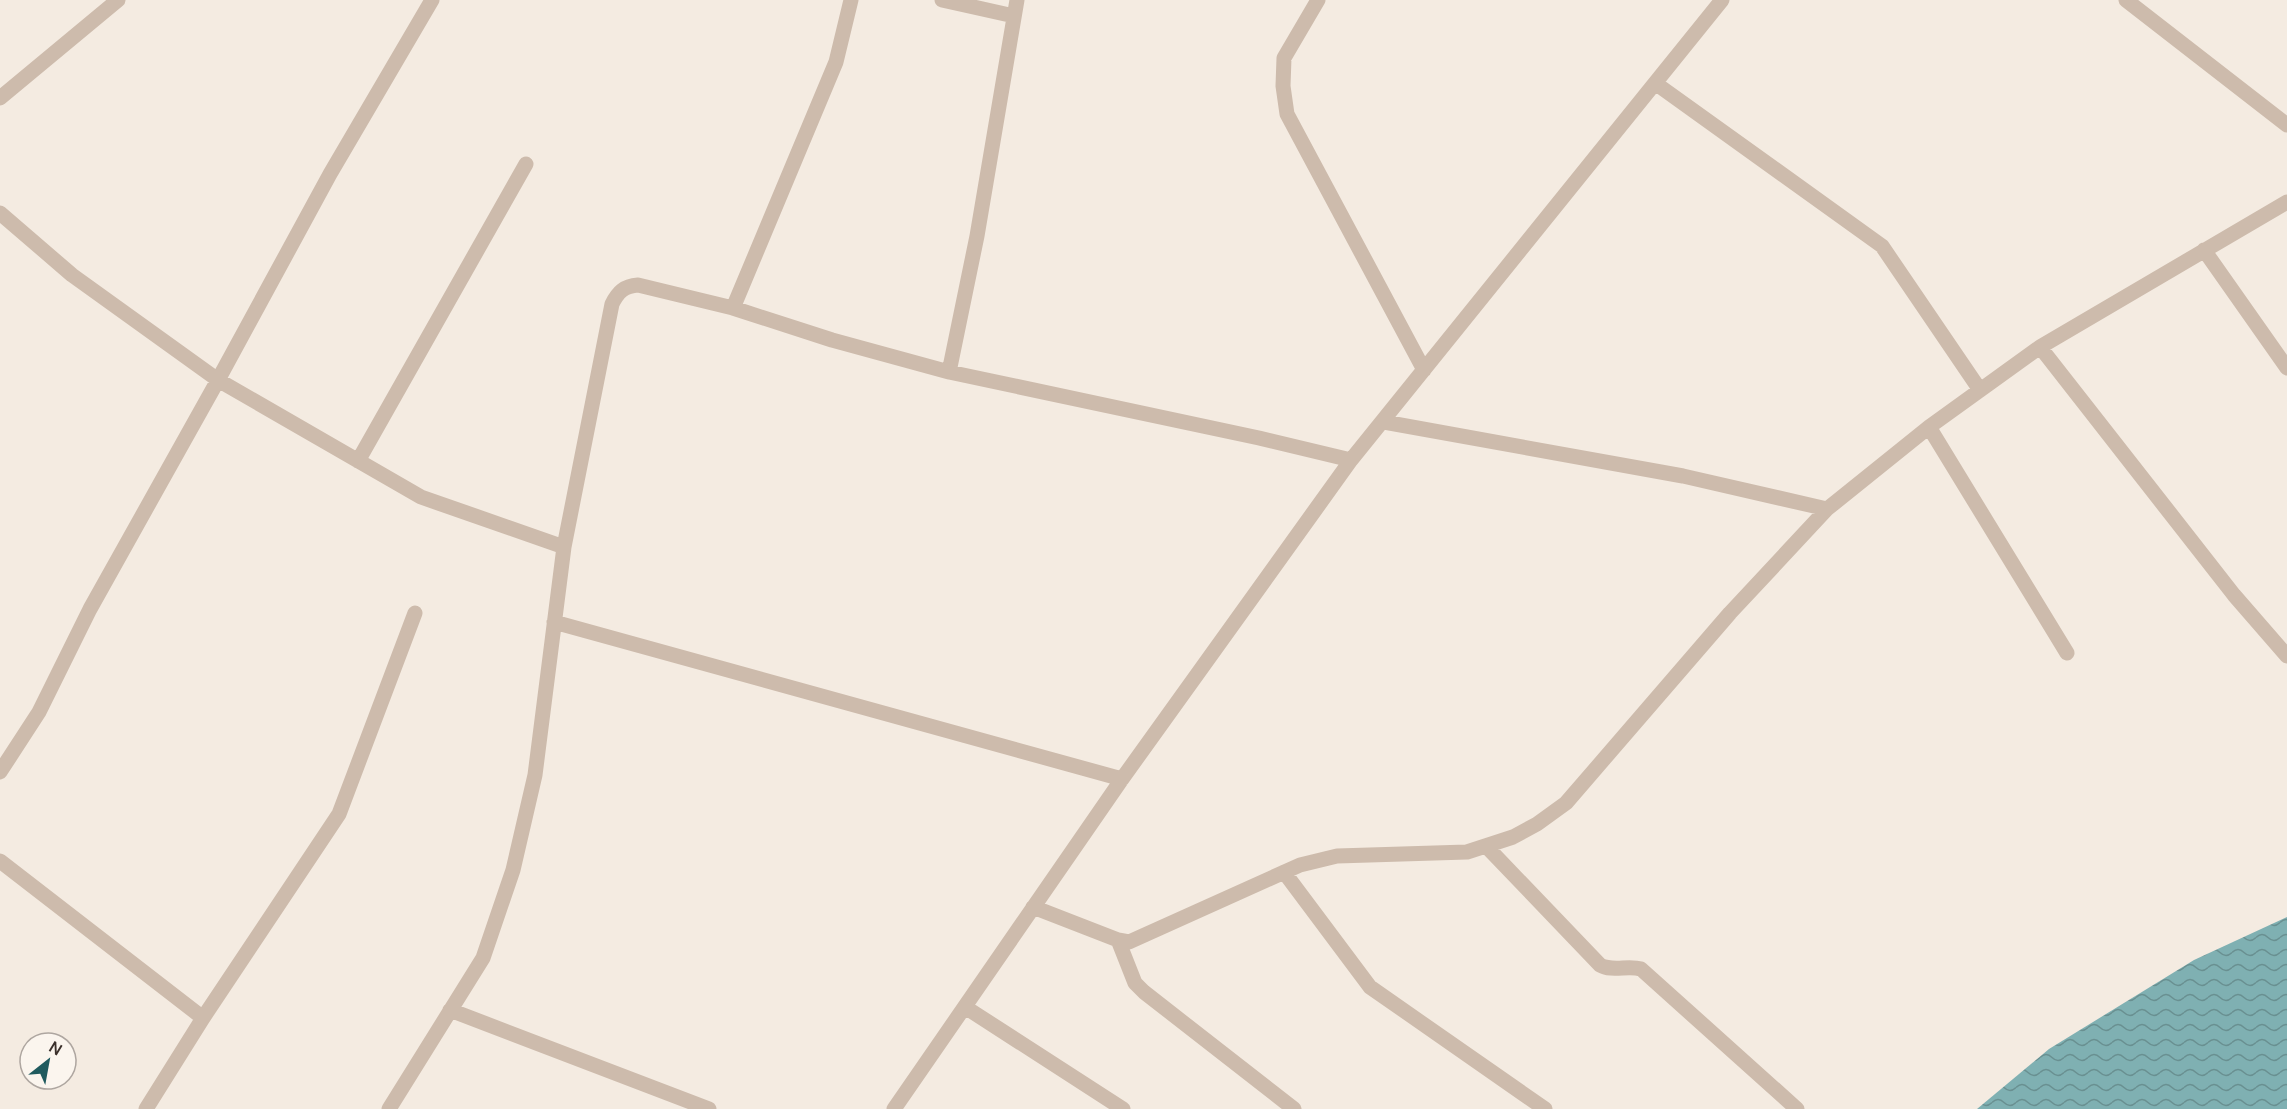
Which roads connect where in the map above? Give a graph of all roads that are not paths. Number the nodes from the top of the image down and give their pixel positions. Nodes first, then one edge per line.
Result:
1 (118, 0) edge
2 (432, 0) edge
3 (851, 0) edge
4 (942, 0) edge
5 (1017, 0) edge
6 (1318, 0) edge
7 (1722, 0) edge
8 (2126, 0) edge
9 (1014, 16) junction
10 (1656, 83) junction
11 (0, 99) edge
12 (2287, 125) edge
13 (526, 164) dead end
14 (2287, 202) edge
15 (0, 213) edge
16 (2204, 250) junction
17 (733, 308) junction
18 (2040, 347) junction
19 (2287, 368) edge
20 (1424, 370) junction
21 (949, 372) junction
22 (218, 380) junction
23 (1980, 390) junction
24 (1384, 422) junction
25 (1929, 427) junction
26 (1351, 460) junction
27 (358, 461) junction
28 (1827, 509) junction
29 (564, 547) junction
30 (415, 613) dead end
31 (554, 622) junction
32 (2067, 653) dead end
33 (2287, 656) edge
34 (0, 772) edge
35 (1122, 779) junction
36 (1486, 846) junction
37 (0, 861) edge
38 (1284, 872) junction
39 (1033, 906) junction
40 (1118, 940) junction
41 (965, 1006) junction
42 (450, 1010) junction
43 (203, 1018) junction
44 (146, 1109) edge
45 (389, 1109) edge
46 (709, 1109) edge
47 (894, 1109) edge
48 (1123, 1109) edge
49 (1294, 1109) edge
50 (1545, 1109) edge
51 (1797, 1109) edge

1 - 11 street
2 - 22 street
3 - 17 street
4 - 9 street
5 - 9 street
6 - 20 street
7 - 10 street
8 - 12 street
9 - 21 street
10 - 20 street
10 - 23 street
13 - 27 street
14 - 16 street
15 - 22 street
16 - 18 street
16 - 19 street
17 - 21 street
17 - 29 street
18 - 23 street
18 - 33 street
20 - 24 street
21 - 26 street
22 - 27 street
22 - 34 street
23 - 25 street
24 - 26 street
24 - 28 street
25 - 28 street
25 - 32 street
26 - 35 street
27 - 29 street
28 - 36 street
29 - 31 street
30 - 43 street
31 - 35 street
31 - 42 street
35 - 39 street
36 - 38 street
36 - 51 street
37 - 43 street
38 - 40 street
38 - 50 street
39 - 40 street
39 - 41 street
40 - 49 street
41 - 47 street
41 - 48 street
42 - 45 street
42 - 46 street
43 - 44 street

